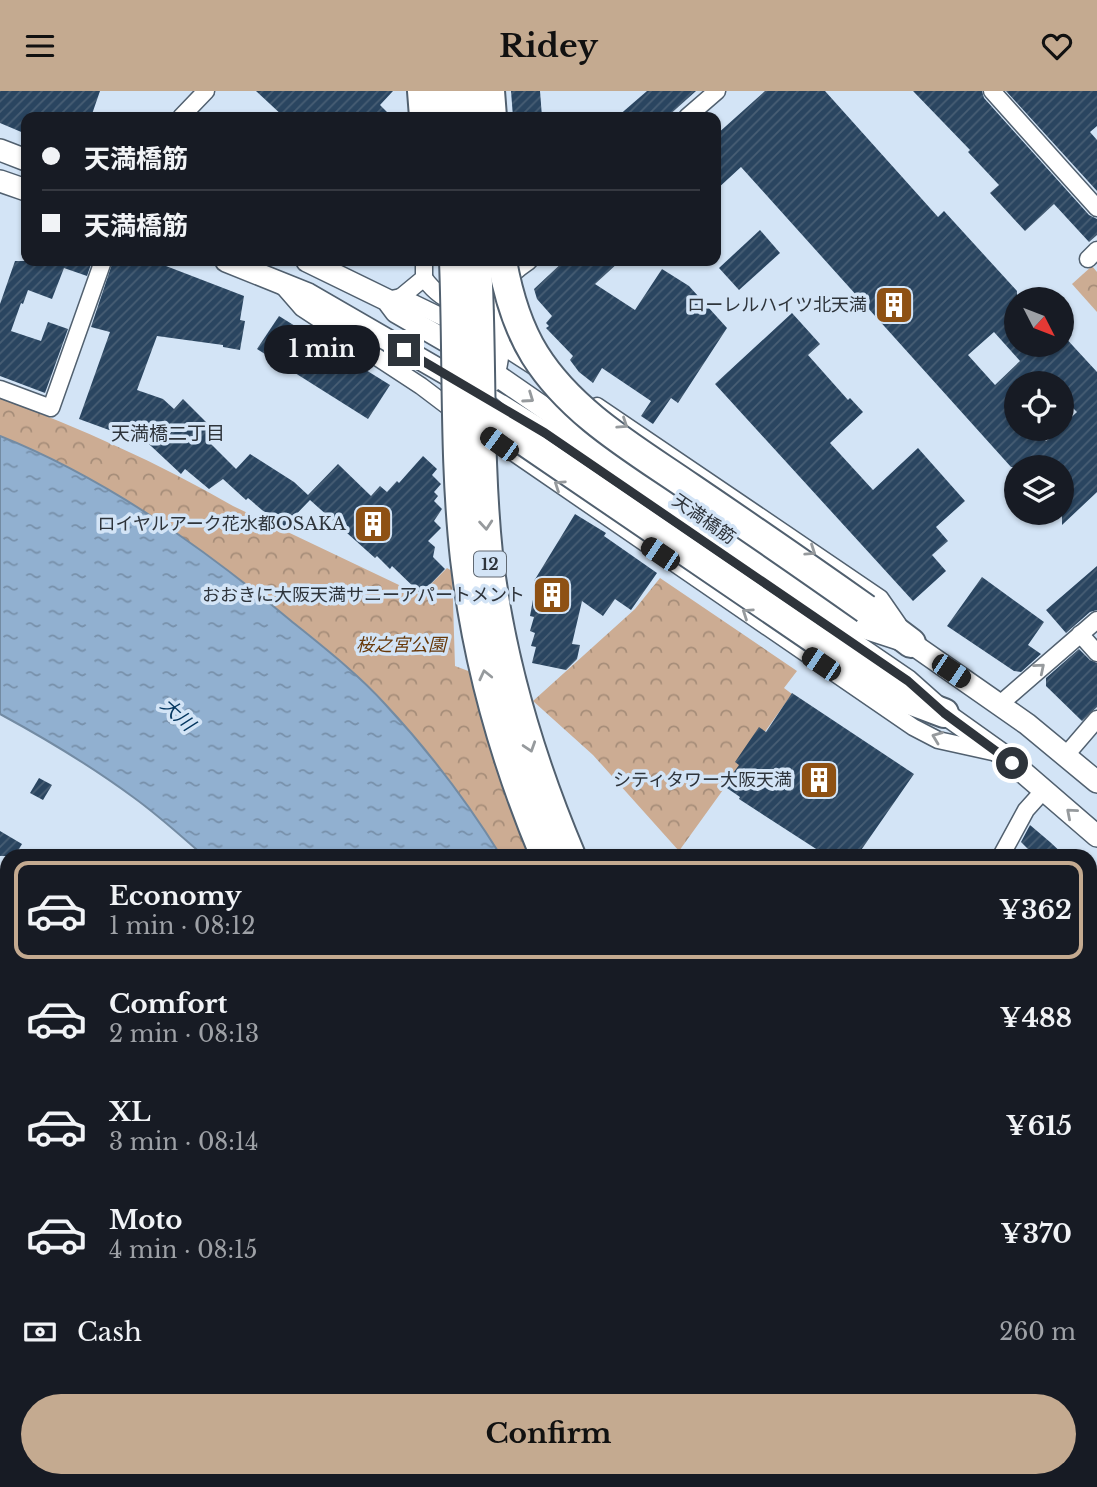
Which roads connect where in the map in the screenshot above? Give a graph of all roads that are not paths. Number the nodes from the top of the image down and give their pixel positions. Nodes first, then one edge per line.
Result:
1 (206, 91) edge
2 (414, 91) edge
3 (422, 91) edge
4 (444, 91) edge
5 (467, 91) edge
6 (482, 91) edge
7 (490, 91) edge
8 (717, 91) edge
9 (992, 91) edge
10 (186, 112) edge
11 (415, 112) edge
12 (424, 112) edge
13 (446, 112) edge
14 (469, 112) edge
15 (484, 112) edge
16 (492, 112) edge
17 (693, 112) edge
18 (0, 151) edge
19 (21, 158) edge
20 (0, 181) edge
21 (21, 188) edge
22 (1097, 208) edge
23 (101, 266) edge
24 (238, 266) edge
25 (319, 266) edge
26 (454, 266) edge
27 (477, 266) edge
28 (429, 269) edge
29 (513, 270) edge
30 (280, 283) junction
31 (394, 298) junction
32 (502, 346) junction
33 (496, 376) junction
34 (0, 389) edge
35 (572, 390) junction
36 (478, 393) junction
37 (1097, 620) edge
38 (1080, 634) junction
39 (911, 643) junction
40 (1097, 653) edge
41 (1000, 704) junction
42 (944, 713) junction
43 (1097, 719) edge
44 (1003, 755) junction
45 (1066, 755) junction
46 (1097, 782) edge
47 (1044, 790) junction
48 (1097, 836) edge
49 (542, 849) edge
50 (568, 849) edge
51 (1005, 849) edge

1 - 10 street
2 - 11 street
3 - 12 highway
4 - 13 highway
5 - 14 highway
6 - 15 street
7 - 16 highway
8 - 17 street
9 - 22 street
18 - 19 street
20 - 21 street
23 - 34 street
24 - 30 street, 天満橋筋
25 - 31 street, 天満橋筋
49 -> 26 highway, 12, bridge
27 -> 50 highway, 12, bridge
28 - 29 street
28 - 31 street
28 - 42 highway, bridge
29 - 32 street
29 - 35 street
29 - 39 highway, bridge
30 - 36 street, 天満橋筋
44 -> 30 street
31 - 32 street
31 - 33 street, 天満橋筋
32 - 33 street
32 - 35 street
33 - 36 street
33 -> 39 street, 天満橋筋
35 -> 39 street
36 - 42 street, 天満橋筋
37 - 38 street
38 - 40 street
41 -> 38 street
39 - 41 street, 天満橋筋
41 - 45 street, 天満橋筋
42 - 44 street, 天満橋筋
43 - 45 street
44 - 47 street, 天満橋筋
45 - 46 street, 天満橋筋
48 -> 47 street, 天満橋筋
47 - 51 street

